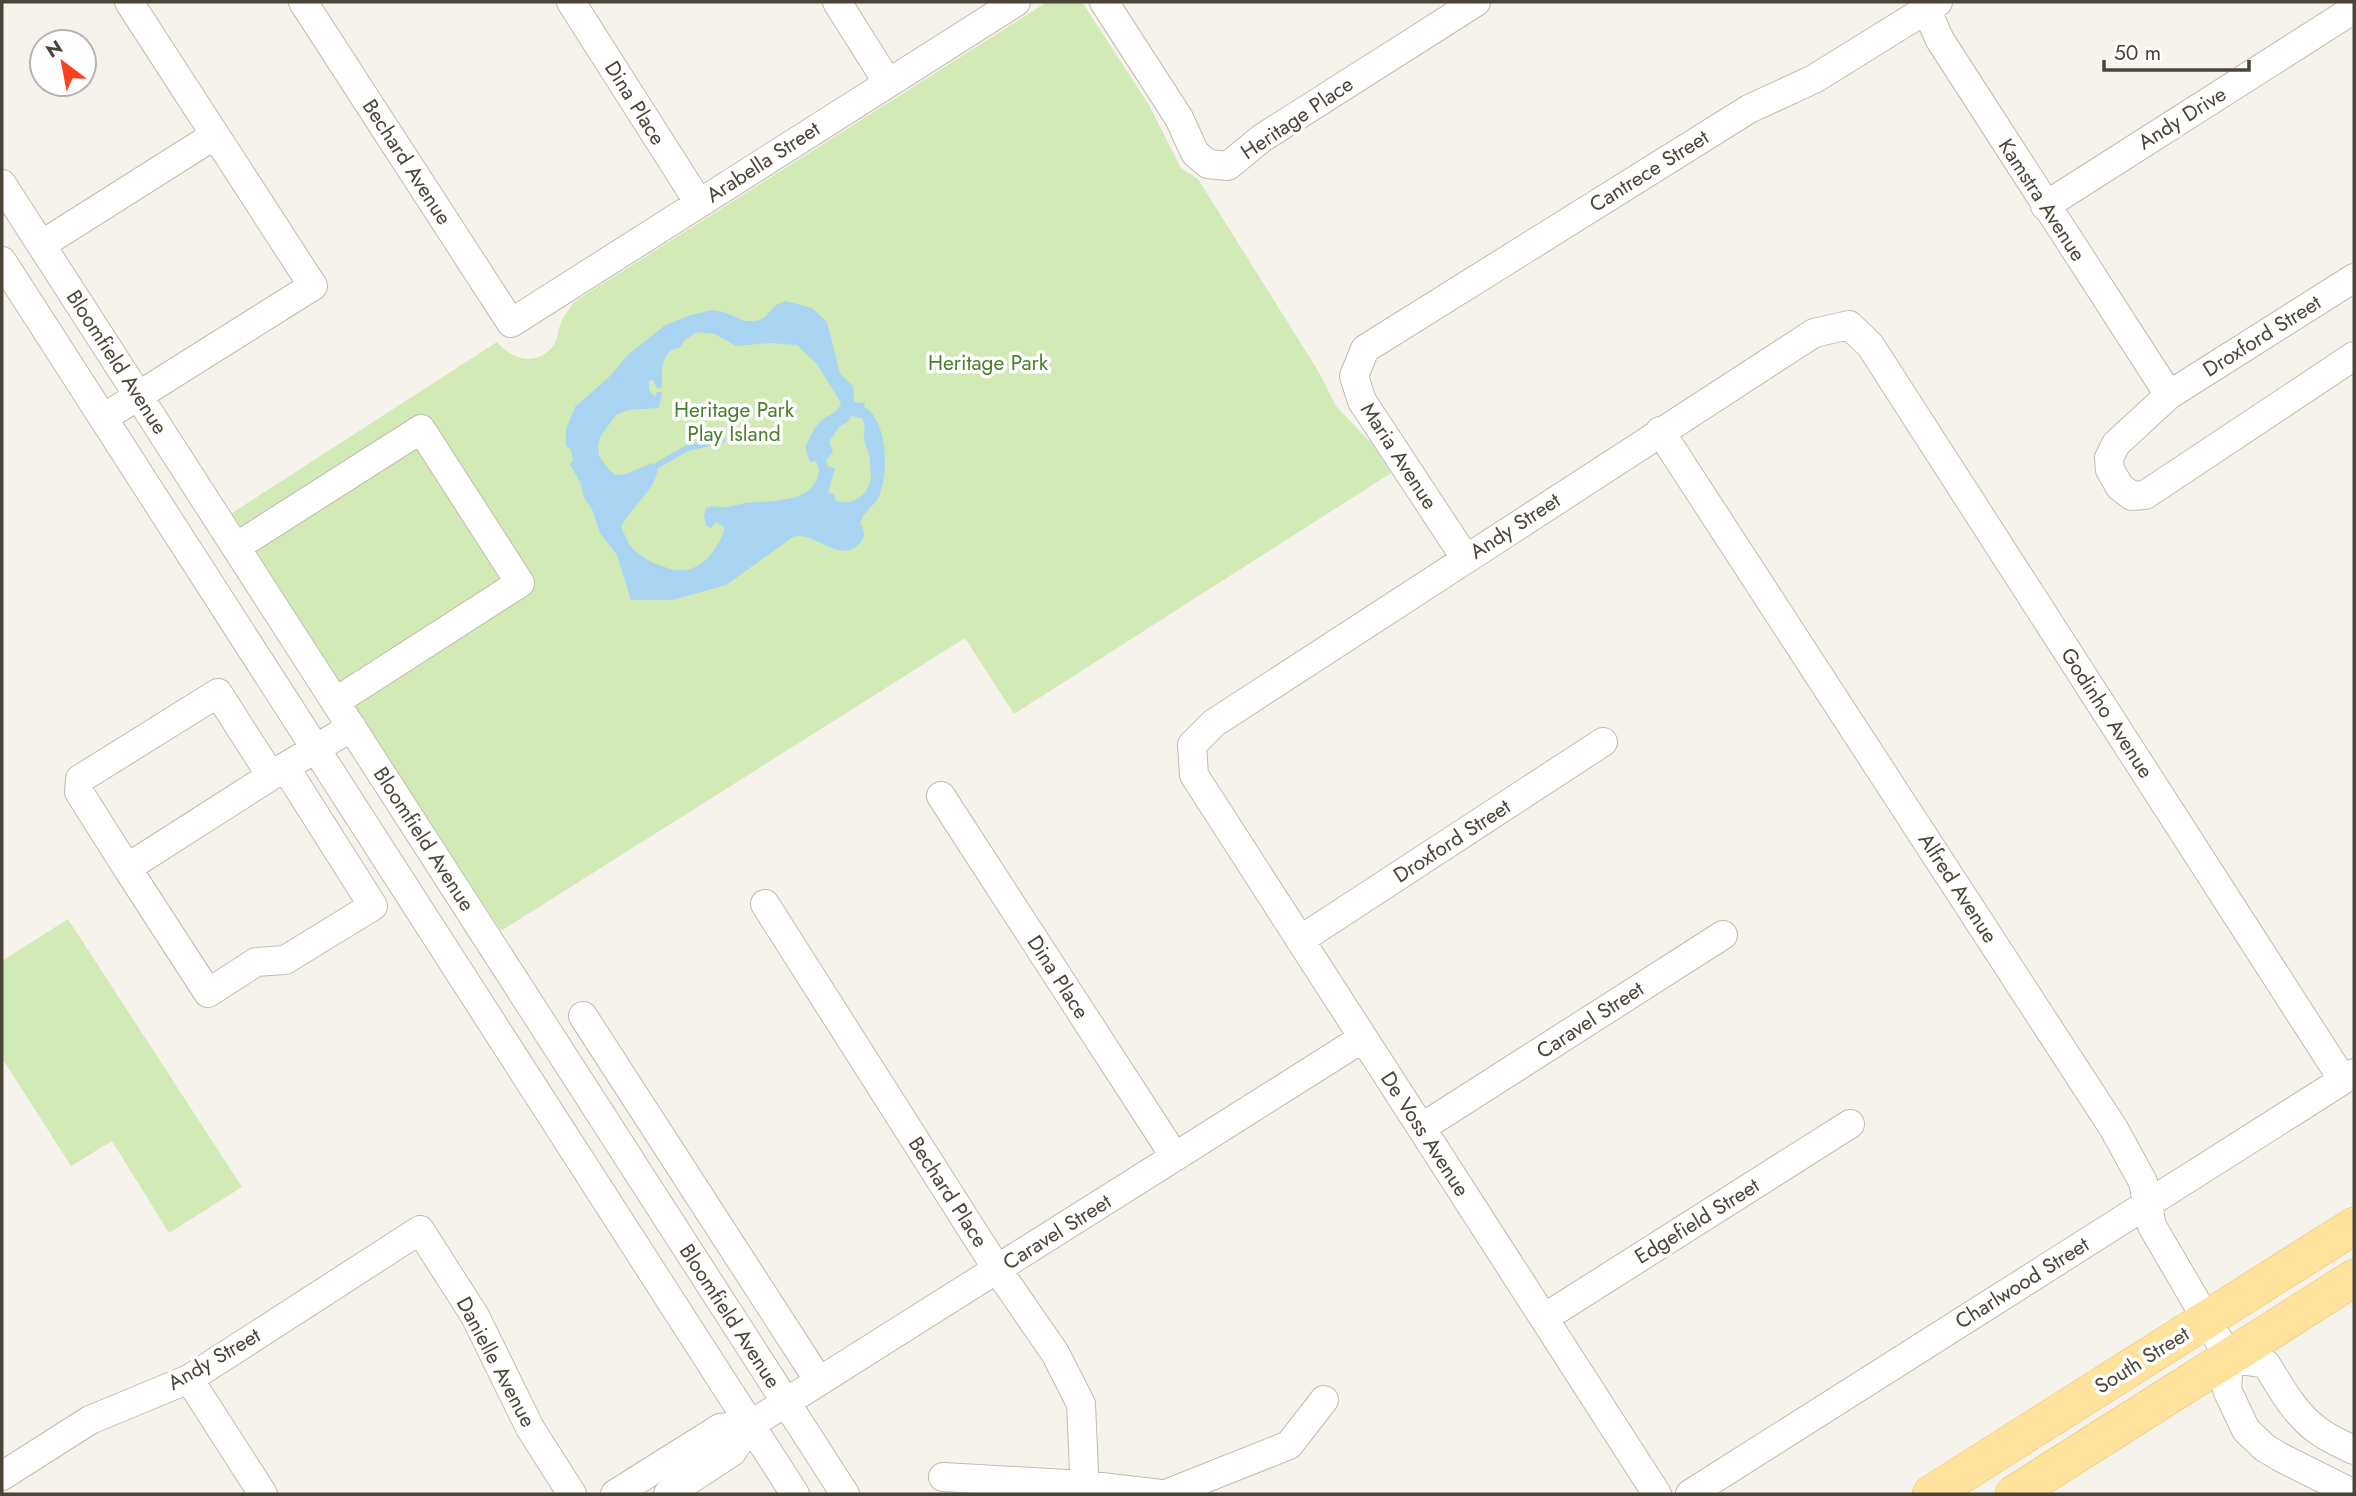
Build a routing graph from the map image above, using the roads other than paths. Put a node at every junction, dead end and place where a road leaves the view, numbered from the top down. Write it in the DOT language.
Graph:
graph roads {
  1 [pos="129,2"];
  2 [pos="303,2"];
  3 [pos="571,2"];
  4 [pos="837,2"];
  5 [pos="1016,2"];
  6 [pos="1104,2"];
  7 [pos="1476,2"];
  8 [pos="1929,4"];
  9 [pos="2354,9"];
  10 [pos="888,83"];
  11 [pos="215,135"];
  12 [pos="2,184"];
  13 [pos="699,203"];
  14 [pos="2045,206"];
  15 [pos="41,245"];
  16 [pos="2,261"];
  17 [pos="2351,287"];
  18 [pos="511,323"];
  19 [pos="1870,345"];
  20 [pos="1365,349"];
  21 [pos="2354,356"];
  22 [pos="2169,395"];
  23 [pos="138,396"];
  24 [pos="103,418"];
  25 [pos="1660,431"];
  26 [pos="236,547"];
  27 [pos="1466,559"];
  28 [pos="335,702"];
  29 [pos="352,727"];
  30 [pos="1604,742"];
  31 [pos="316,749"];
  32 [pos="278,771"];
  33 [pos="1194,775"];
  34 [pos="941,796"];
  35 [pos="127,868"];
  36 [pos="405,888"];
  37 [pos="765,904"];
  38 [pos="373,906"];
  39 [pos="1723,935"];
  40 [pos="1300,940"];
  41 [pos="583,1016"];
  42 [pos="1363,1038"];
  43 [pos="2349,1076"];
  44 [pos="1850,1124"];
  45 [pos="1421,1128"];
  46 [pos="1175,1157"];
  47 [pos="2147,1204"];
  48 [pos="2354,1226"];
  49 [pos="420,1230"];
  50 [pos="997,1269"];
  51 [pos="2354,1278"];
  52 [pos="1544,1318"];
  53 [pos="2205,1320"];
  54 [pos="2229,1358"];
  55 [pos="189,1379"];
  56 [pos="819,1381"];
  57 [pos="1324,1400"];
  58 [pos="786,1402"];
  59 [pos="2309,1424"];
  60 [pos="750,1425"];
  61 [pos="2354,1450"];
  62 [pos="2280,1457"];
  63 [pos="2,1476"];
  64 [pos="943,1477"];
  65 [pos="1085,1490"];
  66 [pos="263,1494"];
  67 [pos="572,1494"];
  68 [pos="615,1494"];
  69 [pos="668,1494"];
  70 [pos="794,1494"];
  71 [pos="845,1494"];
  72 [pos="1164,1494"];
  73 [pos="1657,1494"];
  74 [pos="1690,1494"];
  75 [pos="1931,1494"];
  76 [pos="2014,1494"];
  77 [pos="2354,1494"];
  1 -- 11 [label="street"];
  2 -- 18 [label="street, Bechard Avenue"];
  3 -- 13 [label="street, Dina Place"];
  4 -- 10 [label="street"];
  5 -- 10 [label="street, Arabella Street"];
  6 -- 7 [label="street, Heritage Place"];
  8 -- 14 [label="street, Kamstra Avenue"];
  8 -- 20 [label="street, Cantrece Street"];
  9 -- 14 [label="street, Andy Drive"];
  10 -- 13 [label="street, Arabella Street"];
  11 -- 15 [label="street"];
  11 -- 23 [label="street"];
  12 -- 15 [label="street, Bloomfield Avenue"];
  13 -- 18 [label="street, Arabella Street"];
  14 -- 22 [label="street, Kamstra Avenue"];
  15 -- 23 [label="street, Bloomfield Avenue"];
  16 -- 24 [label="street, Bloomfield Avenue"];
  17 -- 22 [label="street, Droxford Street"];
  19 -- 25 [label="street, Andy Street"];
  19 -- 43 [label="street, Godinho Avenue"];
  20 -- 27 [label="street, Maria Avenue"];
  21 -- 22 [label="street, Droxford Street"];
  23 -- 24 [label="street"];
  23 -- 26 [label="street, Bloomfield Avenue"];
  24 -- 31 [label="street, Bloomfield Avenue"];
  25 -- 27 [label="street, Andy Street"];
  25 -- 47 [label="street, Alfred Avenue"];
  26 -- 28 [label="street, Bloomfield Avenue"];
  26 -- 28 [label="street"];
  27 -- 33 [label="street, Andy Street"];
  28 -- 29 [label="street, Bloomfield Avenue"];
  29 -- 31 [label="street"];
  29 -- 58 [label="street, Bloomfield Avenue"];
  30 -- 40 [label="street, Droxford Street"];
  31 -- 32 [label="street"];
  31 -- 36 [label="street, Bloomfield Avenue"];
  32 -- 35 [label="street"];
  32 -- 35 [label="street"];
  32 -- 38 [label="street"];
  33 -- 40 [label="street, De Voss Avenue"];
  34 -- 46 [label="street, Dina Place"];
  35 -- 38 [label="street"];
  36 -- 38 [label="street"];
  36 -- 60 [label="street, Bloomfield Avenue"];
  37 -- 50 [label="street, Bechard Place"];
  39 -- 45 [label="street, Caravel Street"];
  40 -- 42 [label="street, De Voss Avenue"];
  41 -- 56 [label="street, Bloomfield Avenue"];
  42 -- 45 [label="street, De Voss Avenue"];
  42 -- 46 [label="street, Caravel Street"];
  43 -- 47 [label="street, Charlwood Street"];
  44 -- 52 [label="street, Edgefield Street"];
  45 -- 52 [label="street, De Voss Avenue"];
  46 -- 50 [label="street, Caravel Street"];
  47 -- 53 [label="street, Alfred Avenue"];
  47 -- 74 [label="street, Charlwood Street"];
  48 -- 53 [label="main road, South Street"];
  49 -- 55 [label="street, Andy Street"];
  49 -- 67 [label="street, Danielle Avenue"];
  50 -- 56 [label="street, Caravel Street"];
  50 -- 65 [label="street, Bechard Place"];
  51 -- 54 [label="main road, South Street"];
  52 -- 73 [label="street, De Voss Avenue"];
  53 -- 54 [label="street, Alfred Avenue"];
  53 -- 75 [label="main road, South Street"];
  54 -- 59 [label="street"];
  54 -- 62 [label="street"];
  54 -- 76 [label="main road, South Street"];
  55 -- 63 [label="street, Andy Street"];
  55 -- 66 [label="street"];
  56 -- 58 [label="street, Caravel Street"];
  57 -- 72 [label="street"];
  58 -- 60 [label="street, Caravel Street"];
  58 -- 71 [label="street, Bloomfield Avenue"];
  59 -- 61 [label="street"];
  59 -- 62 [label="street"];
  60 -- 68 [label="street"];
  60 -- 69 [label="street"];
  60 -- 70 [label="street, Bloomfield Avenue"];
  62 -- 77 [label="street"];
  64 -- 65 [label="street"];
  65 -- 72 [label="street"];
}
